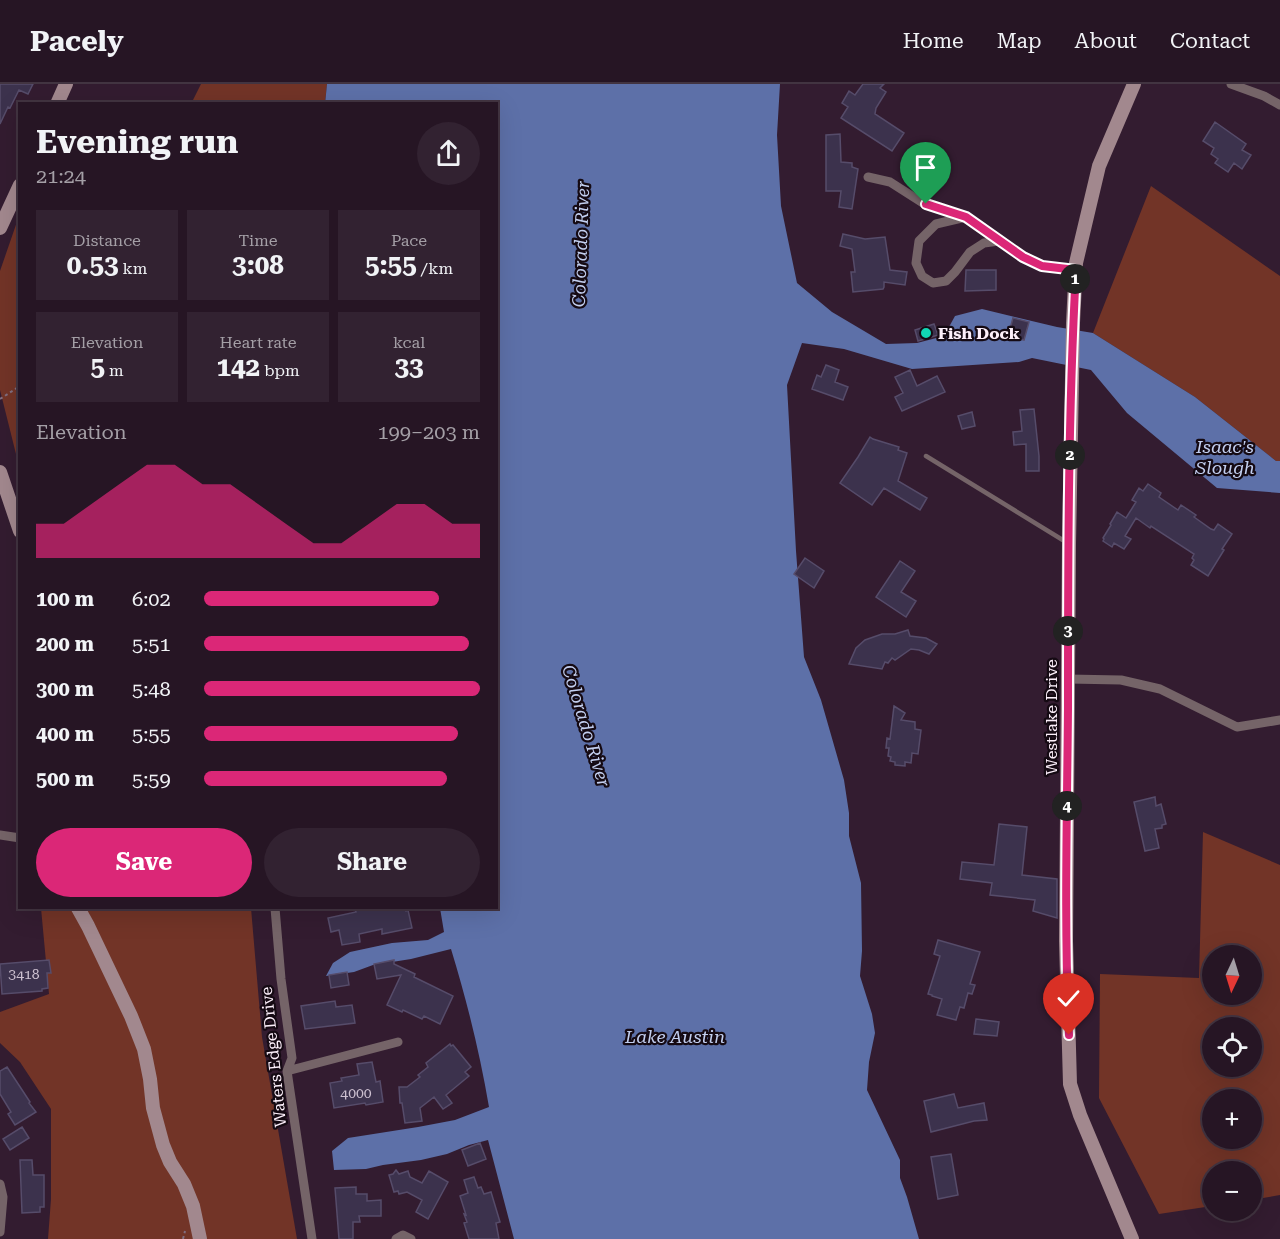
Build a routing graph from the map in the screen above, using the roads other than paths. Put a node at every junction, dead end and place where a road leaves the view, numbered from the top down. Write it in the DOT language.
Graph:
graph roads {
  1 [pos="66,84"];
  2 [pos="1134,84"];
  3 [pos="1231,84"];
  4 [pos="58,102"];
  5 [pos="1280,105"];
  6 [pos="867,177"];
  7 [pos="18,189"];
  8 [pos="966,217"];
  9 [pos="0,228"];
  10 [pos="999,241"];
  11 [pos="1076,270"];
  12 [pos="926,456"];
  13 [pos="0,472"];
  14 [pos="18,525"];
  15 [pos="1069,544"];
  16 [pos="1068,679"];
  17 [pos="1280,720"];
  18 [pos="0,835"];
  19 [pos="18,838"];
  20 [pos="79,909"];
  21 [pos="274,909"];
  22 [pos="398,1042"];
  23 [pos="287,1071"];
  24 [pos="0,1184"];
  25 [pos="0,1232"];
  26 [pos="200,1239"];
  27 [pos="312,1239"];
  28 [pos="396,1239"];
  29 [pos="411,1239"];
  30 [pos="1132,1239"];
  1 -- 4 [label="street"];
  2 -- 11 [label="street, Westlake Drive"];
  3 -- 5 [label="street"];
  6 -- 8 [label="street"];
  7 -- 9 [label="street"];
  8 -- 10 [label="street"];
  8 -- 10 [label="street"];
  10 -- 11 [label="street"];
  11 -- 15 [label="street, Westlake Drive"];
  12 -- 15 [label="lane"];
  13 -- 14 [label="street"];
  15 -- 16 [label="street, Westlake Drive"];
  16 -- 17 [label="street"];
  16 -- 30 [label="street, Westlake Drive"];
  18 -- 19 [label="street"];
  20 -- 26 [label="street"];
  21 -- 23 [label="street, Waters Edge Drive"];
  22 -- 23 [label="street"];
  23 -- 27 [label="street, Waters Edge Drive"];
  24 -- 25 [label="street"];
  28 -- 29 [label="street"];
}
